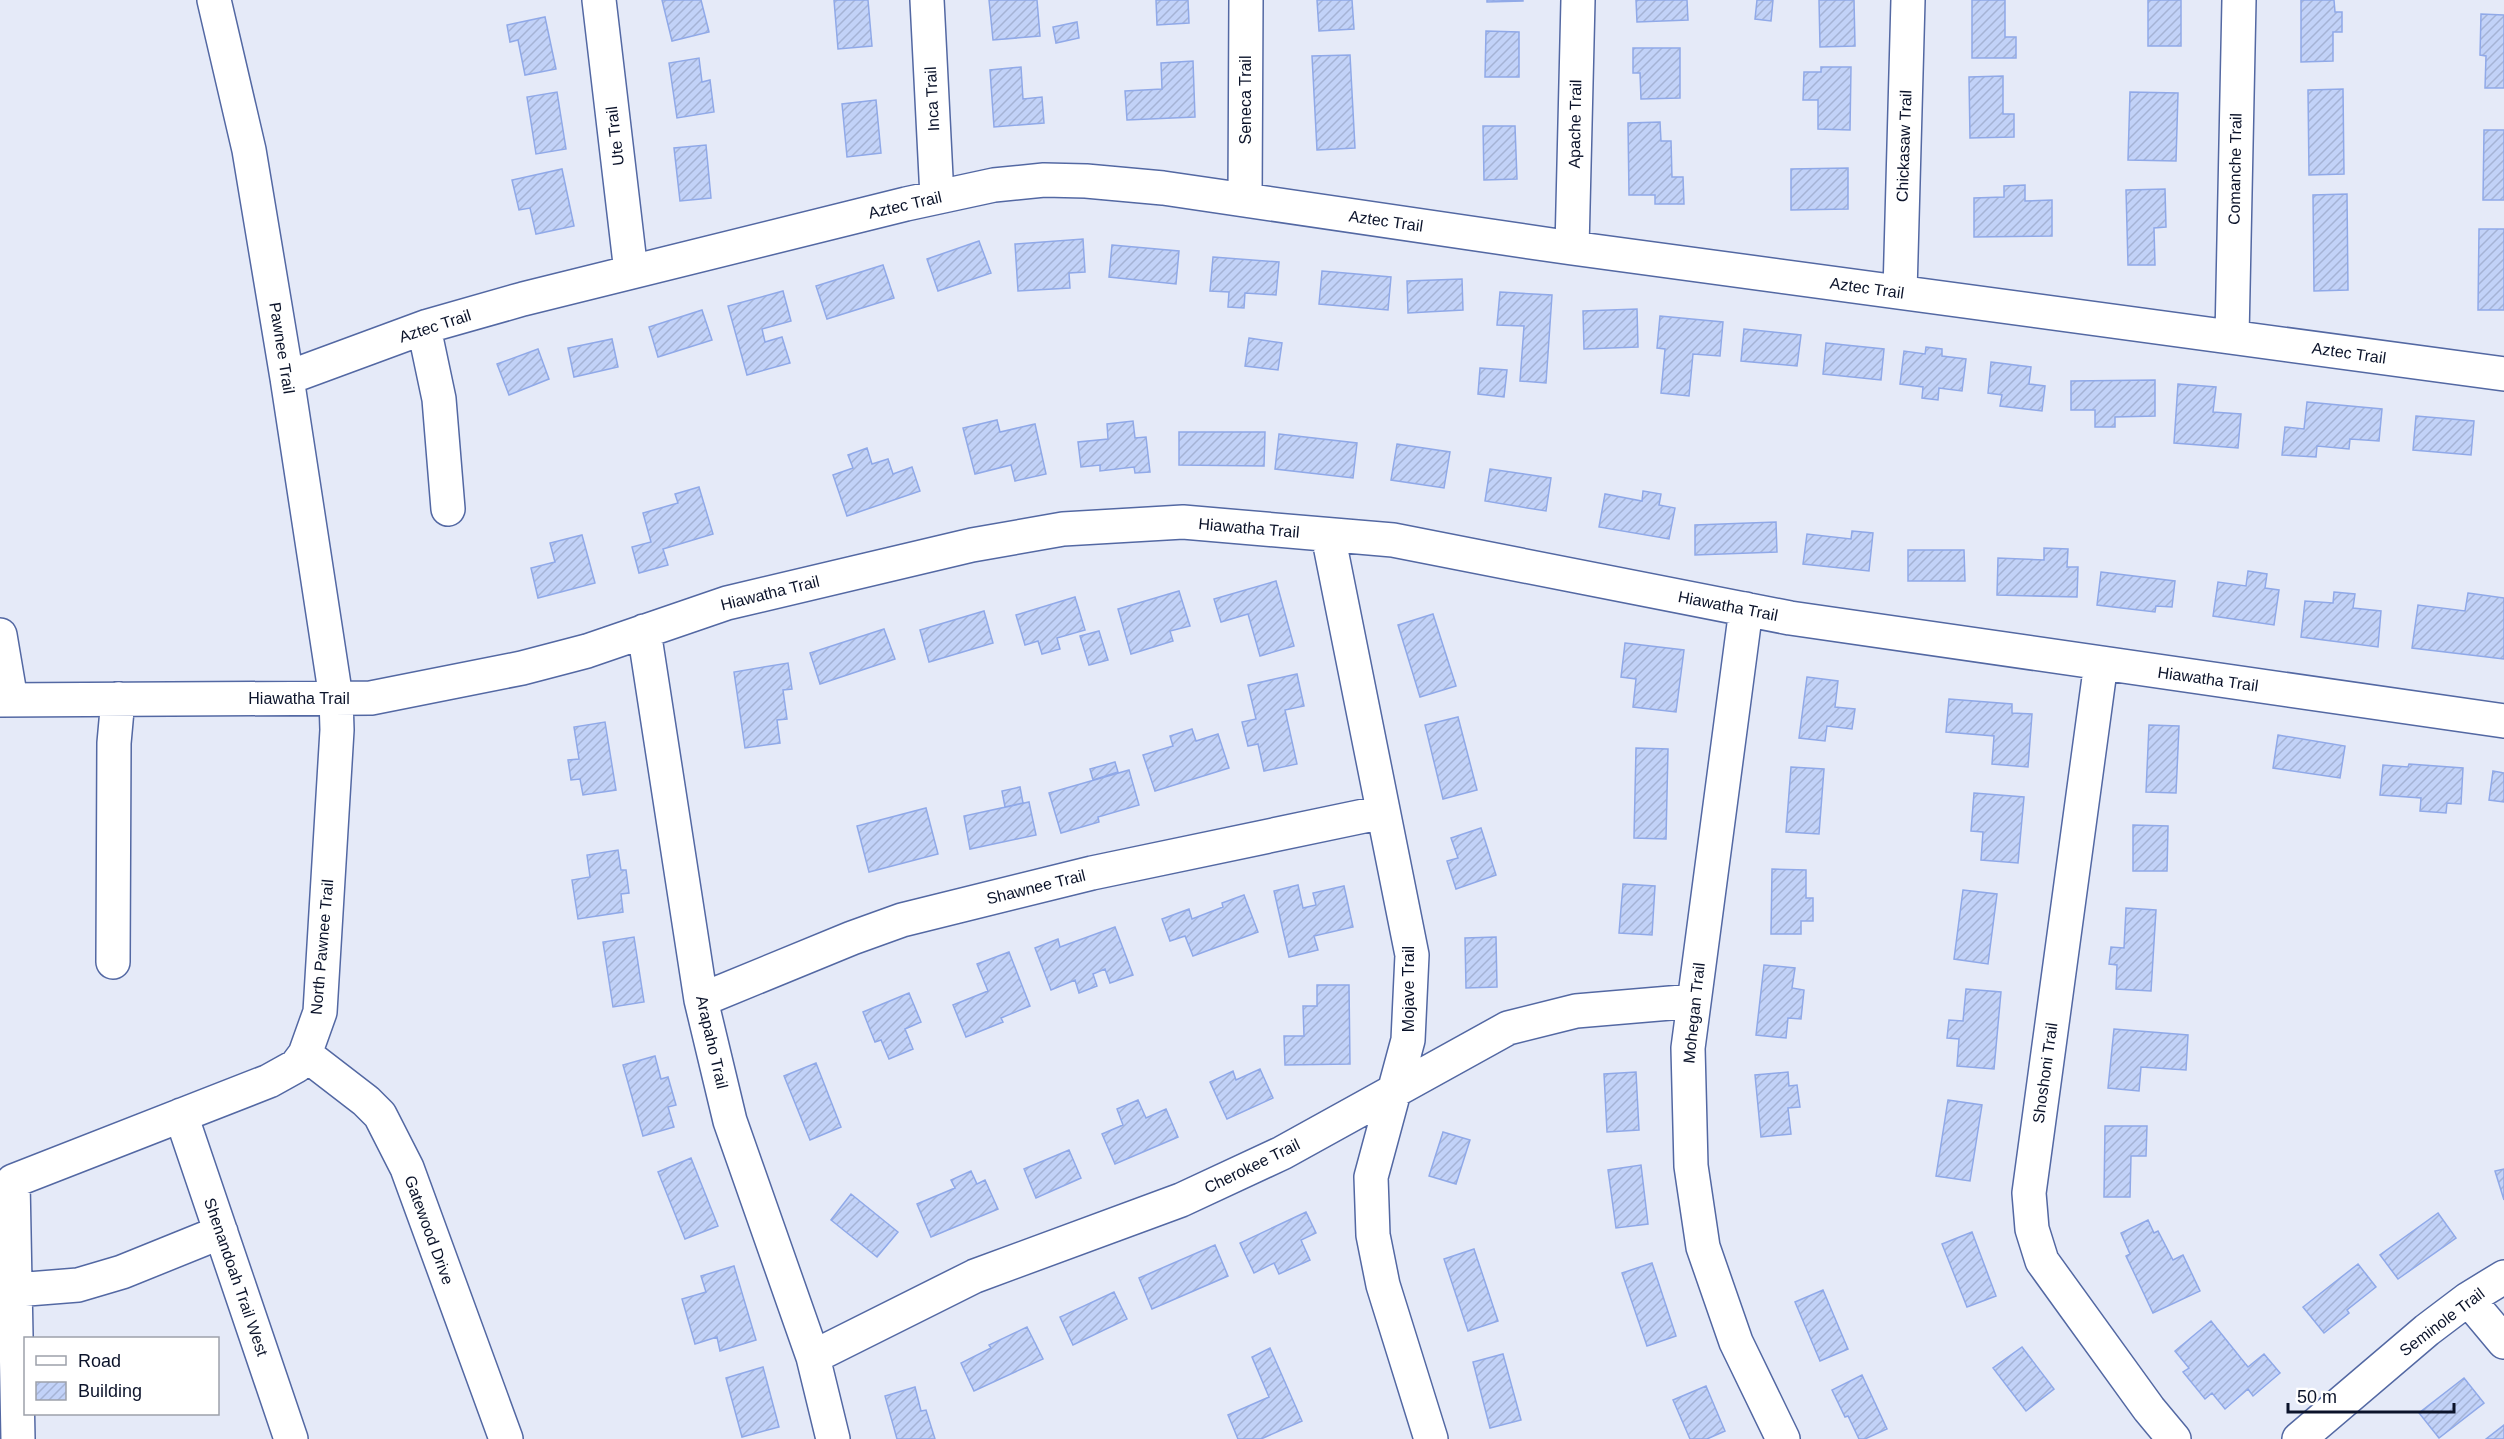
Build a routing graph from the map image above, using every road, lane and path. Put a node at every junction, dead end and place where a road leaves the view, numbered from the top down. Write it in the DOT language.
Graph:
graph roads {
  1 [pos="214,0"];
  2 [pos="599,0"];
  3 [pos="927,0"];
  4 [pos="1246,0"];
  5 [pos="1578,0"];
  6 [pos="1908,0"];
  7 [pos="2239,0"];
  8 [pos="937,197"];
  9 [pos="1245,200"];
  10 [pos="1572,248"];
  11 [pos="631,272"];
  12 [pos="1900,292"];
  13 [pos="424,328"];
  14 [pos="2232,337"];
  15 [pos="2504,374"];
  16 [pos="287,378"];
  17 [pos="448,509"];
  18 [pos="1328,535"];
  19 [pos="1746,609"];
  20 [pos="644,631"];
  21 [pos="0,635"];
  22 [pos="2101,663"];
  23 [pos="336,698"];
  24 [pos="118,699"];
  25 [pos="5,700"];
  26 [pos="2504,722"];
  27 [pos="1383,812"];
  28 [pos="113,962"];
  29 [pos="701,1000"];
  30 [pos="1694,1001"];
  31 [pos="306,1054"];
  32 [pos="1394,1091"];
  33 [pos="181,1115"];
  34 [pos="221,1232"];
  35 [pos="2504,1277"];
  36 [pos="15,1290"];
  37 [pos="2468,1299"];
  38 [pos="2504,1342"];
  39 [pos="813,1356"];
  40 [pos="18,1439"];
  41 [pos="291,1439"];
  42 [pos="506,1439"];
  43 [pos="833,1439"];
  44 [pos="1431,1439"];
  45 [pos="1783,1439"];
  46 [pos="2175,1439"];
  47 [pos="2299,1439"];
  1 -- 16 [label="street, Pawnee Trail"];
  2 -- 11 [label="street, Ute Trail"];
  3 -- 8 [label="street, Inca Trail"];
  4 -- 9 [label="street, Seneca Trail"];
  5 -- 10 [label="street, Apache Trail"];
  6 -- 12 [label="street, Chickasaw Trail"];
  7 -- 14 [label="street, Comanche Trail"];
  8 -- 9 [label="street, Aztec Trail"];
  8 -- 11 [label="street, Aztec Trail"];
  9 -- 10 [label="street, Aztec Trail"];
  10 -- 12 [label="street, Aztec Trail"];
  11 -- 13 [label="street, Aztec Trail"];
  12 -- 14 [label="street, Aztec Trail"];
  13 -- 16 [label="street, Aztec Trail"];
  13 -- 17 [label="street"];
  14 -- 15 [label="street, Aztec Trail"];
  16 -- 23 [label="street, Pawnee Trail"];
  18 -- 19 [label="street, Hiawatha Trail"];
  18 -- 20 [label="street, Hiawatha Trail"];
  18 -- 27 [label="street, Mojave Trail"];
  19 -- 22 [label="street, Hiawatha Trail"];
  19 -- 30 [label="street, Mohegan Trail"];
  20 -- 23 [label="street, Hiawatha Trail"];
  20 -- 29 [label="street, Arapaho Trail"];
  21 -- 25 [label="street"];
  22 -- 26 [label="street, Hiawatha Trail"];
  22 -- 46 [label="street, Shoshoni Trail"];
  23 -- 24 [label="street, Hiawatha Trail"];
  23 -- 31 [label="street, North Pawnee Trail"];
  24 -- 25 [label="street, Hiawatha Trail"];
  24 -- 28 [label="street"];
  27 -- 29 [label="street, Shawnee Trail"];
  27 -- 32 [label="street, Mojave Trail"];
  29 -- 39 [label="street, Arapaho Trail"];
  30 -- 32 [label="street, Cherokee Trail"];
  30 -- 45 [label="street, Mohegan Trail"];
  31 -- 33 [label="street"];
  31 -- 42 [label="street, Gatewood Drive"];
  32 -- 39 [label="street, Cherokee Trail"];
  32 -- 44 [label="street, Mojave Trail"];
  33 -- 34 [label="street, Shenandoah Trail West"];
  33 -- 36 [label="street"];
  34 -- 36 [label="street"];
  34 -- 41 [label="street, Shenandoah Trail West"];
  35 -- 37 [label="street, Seminole Trail"];
  36 -- 40 [label="street"];
  37 -- 38 [label="street"];
  37 -- 47 [label="street, Seminole Trail"];
  39 -- 43 [label="street, Arapaho Trail"];
}
